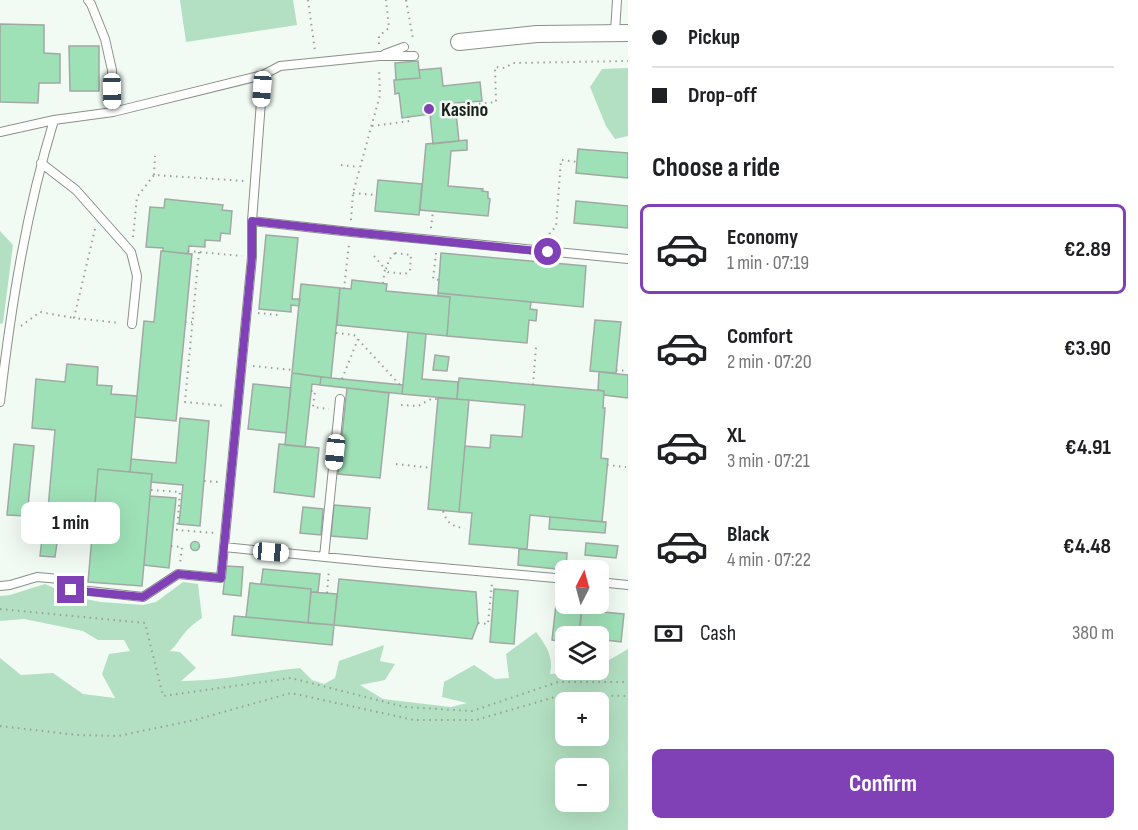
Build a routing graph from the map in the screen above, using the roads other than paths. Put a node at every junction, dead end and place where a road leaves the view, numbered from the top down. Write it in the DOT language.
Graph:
graph roads {
  1 [pos="88,0"];
  2 [pos="617,0"];
  3 [pos="621,32"];
  4 [pos="459,42"];
  5 [pos="404,46"];
  6 [pos="379,56"];
  7 [pos="414,56"];
  8 [pos="263,75"];
  9 [pos="113,112"];
  10 [pos="54,120"];
  11 [pos="0,132"];
  12 [pos="41,163"];
  13 [pos="252,221"];
  14 [pos="628,259"];
  15 [pos="132,324"];
  16 [pos="340,399"];
  17 [pos="0,402"];
  18 [pos="224,547"];
  19 [pos="327,557"];
  20 [pos="555,578"];
  21 [pos="609,583"];
  22 [pos="628,585"];
  23 [pos="0,586"];
  1 -- 9 [label="lane"];
  2 -- 3 [label="lane"];
  3 -- 4 [label="street"];
  5 -- 6 [label="lane"];
  6 -- 7 [label="lane"];
  6 -- 8 [label="lane"];
  8 -- 9 [label="lane"];
  8 -- 13 [label="lane"];
  9 -- 10 [label="lane"];
  10 -- 11 [label="lane"];
  10 -- 12 [label="lane"];
  12 -- 15 [label="lane"];
  12 -- 17 [label="lane"];
  13 -- 14 [label="lane"];
  13 -- 18 [label="lane"];
  16 -- 19 [label="lane"];
  18 -- 19 [label="lane"];
  18 -- 23 [label="lane"];
  19 -- 20 [label="lane"];
  21 -- 22 [label="lane"];
}
